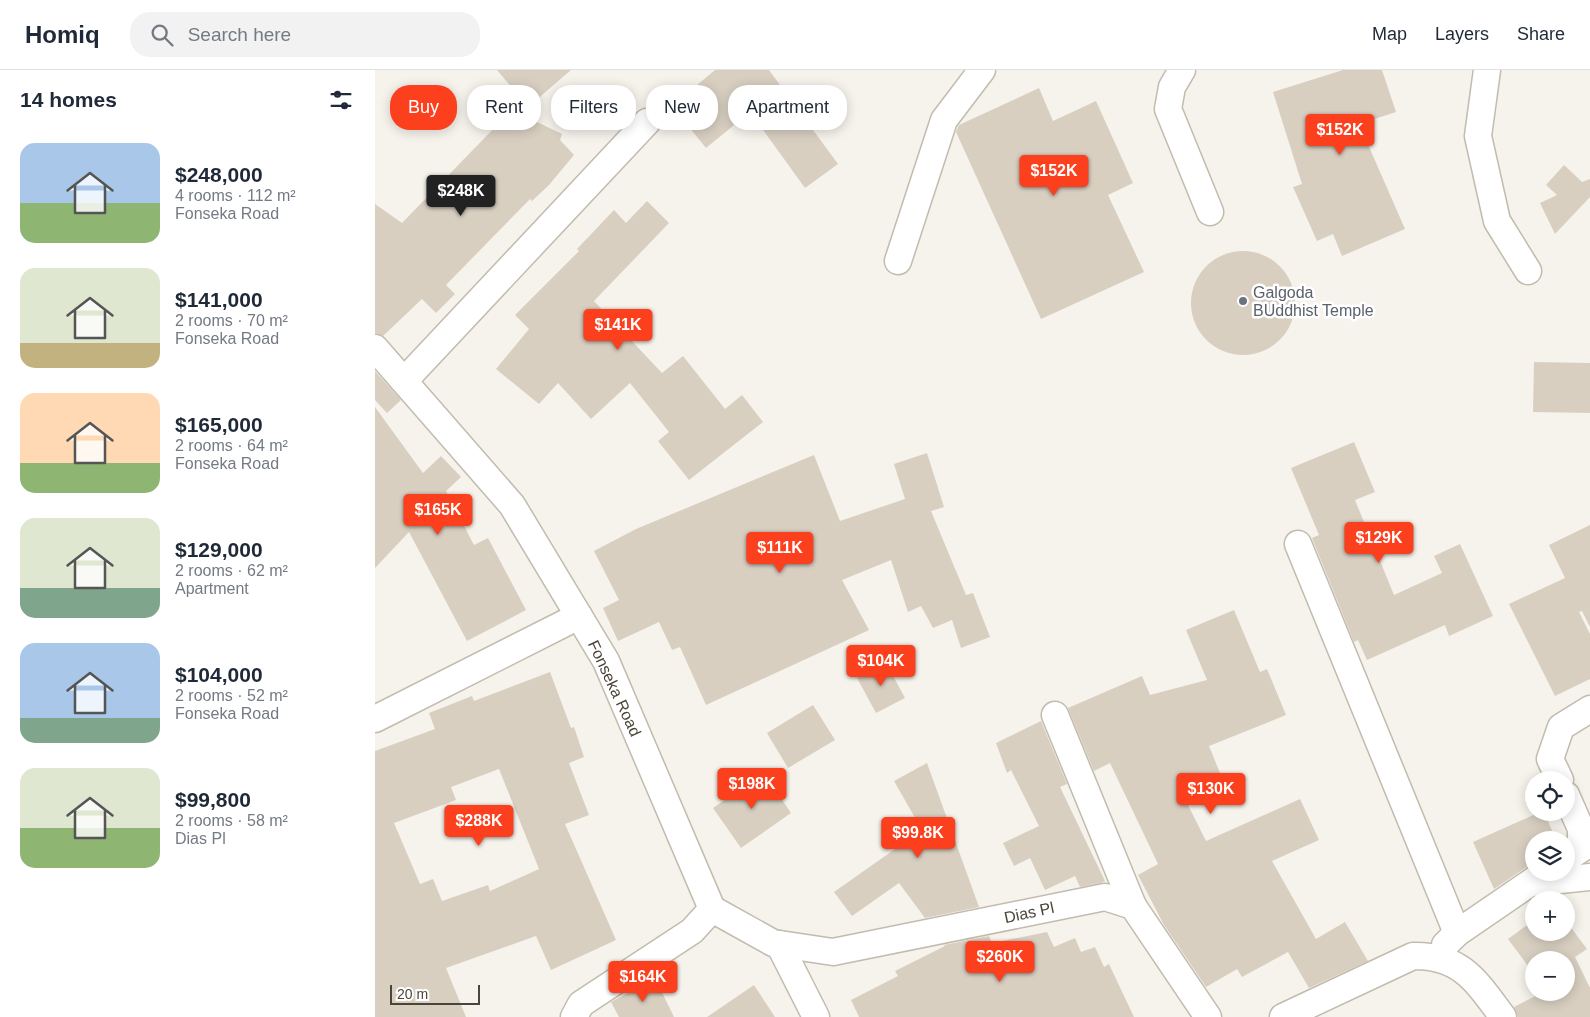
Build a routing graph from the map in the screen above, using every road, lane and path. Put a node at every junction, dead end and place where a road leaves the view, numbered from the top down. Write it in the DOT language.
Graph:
graph roads {
  1 [pos="982,70"];
  2 [pos="1182,70"];
  3 [pos="1487,70"];
  4 [pos="646,123"];
  5 [pos="1209,212"];
  6 [pos="898,261"];
  7 [pos="1528,271"];
  8 [pos="375,348"];
  9 [pos="405,382"];
  10 [pos="1298,544"];
  11 [pos="579,616"];
  12 [pos="1590,709"];
  13 [pos="1055,715"];
  14 [pos="375,719"];
  15 [pos="1556,771"];
  16 [pos="1575,815"];
  17 [pos="1575,853"];
  18 [pos="1575,877"];
  19 [pos="1590,877"];
  20 [pos="1535,881"];
  21 [pos="1133,906"];
  22 [pos="712,909"];
  23 [pos="1457,934"];
  24 [pos="779,944"];
  25 [pos="1434,955"];
  26 [pos="574,1017"];
  27 [pos="816,1017"];
  28 [pos="1208,1017"];
  29 [pos="1283,1017"];
  30 [pos="1503,1017"];
  1 -- 6 [label="street"];
  2 -- 5 [label="street"];
  3 -- 7 [label="street"];
  4 -- 9 [label="street"];
  8 -- 9 [label="street, Fonseka Road"];
  9 -- 11 [label="street, Fonseka Road"];
  10 -- 23 [label="street"];
  11 -- 14 [label="street"];
  11 -- 22 [label="street, Fonseka Road"];
  12 -- 15 [label="street"];
  13 -- 21 [label="street"];
  16 -- 17 [label="street"];
  18 -- 19 [label="street"];
  20 -- 23 [label="street"];
  21 -- 24 [label="street, Dias Pl"];
  21 -- 28 [label="street"];
  22 -- 24 [label="street, Dias Pl"];
  22 -- 26 [label="street"];
  23 -- 25 [label="street"];
  24 -- 27 [label="street"];
  25 -- 29 [label="street"];
  25 -- 30 [label="street"];
}
